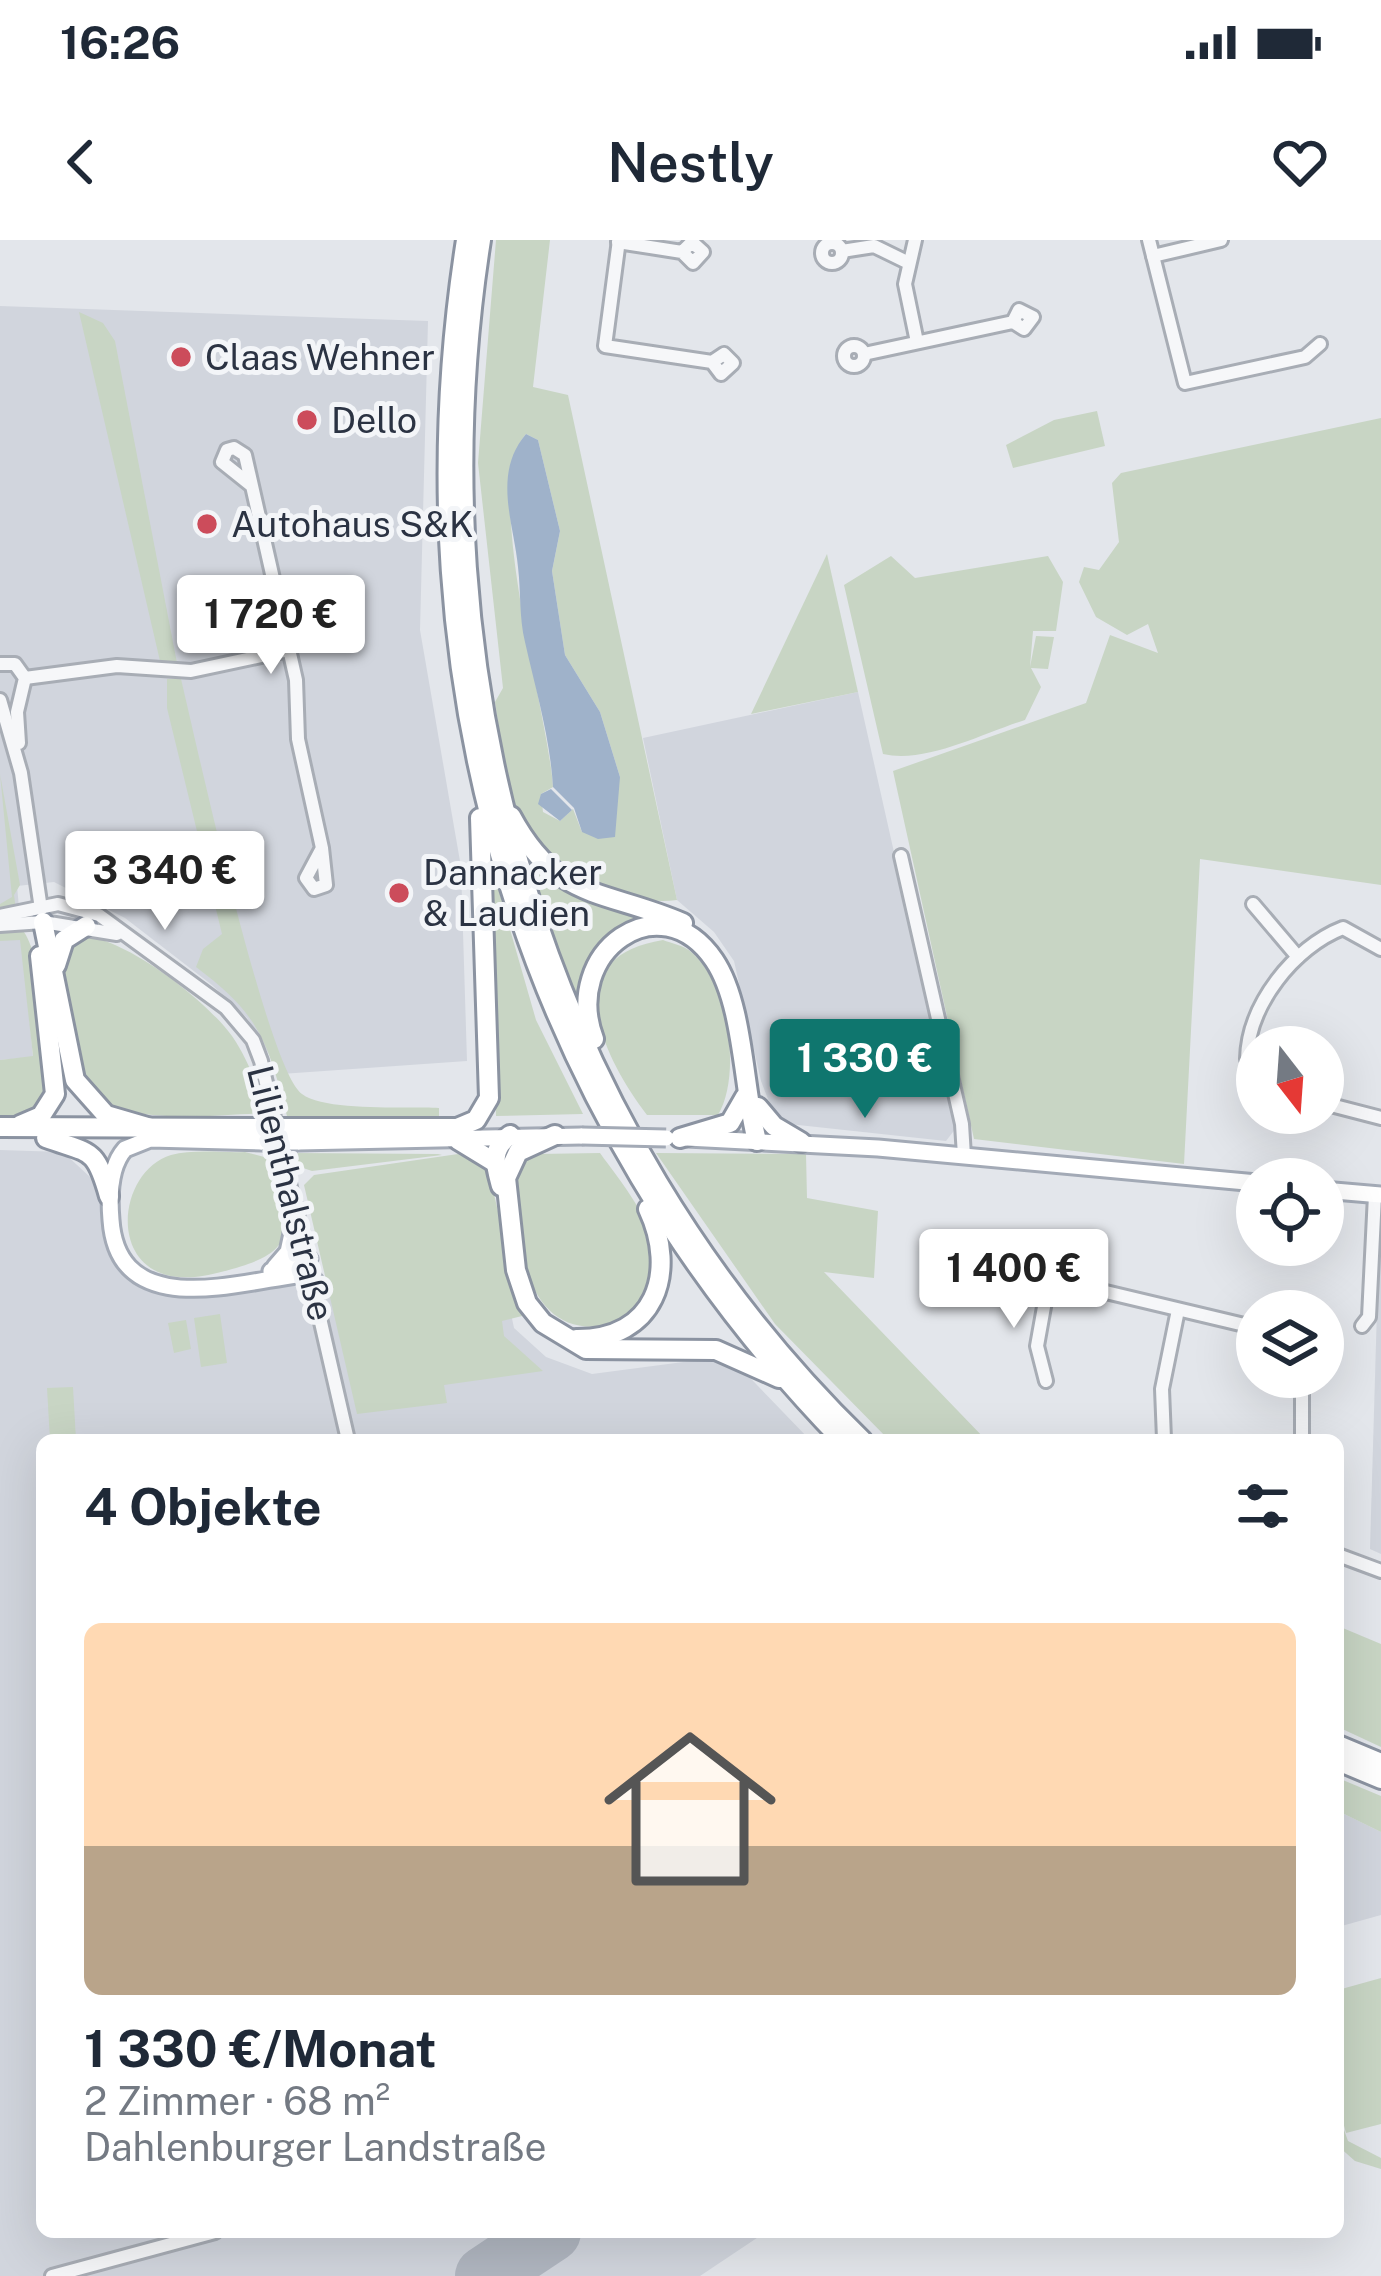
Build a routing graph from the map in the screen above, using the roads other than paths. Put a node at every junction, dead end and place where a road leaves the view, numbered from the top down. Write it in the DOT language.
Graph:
graph roads {
  1 [pos="466,240"];
  2 [pos="481,240"];
  3 [pos="915,240"];
  4 [pos="1149,240"];
  5 [pos="1221,240"];
  6 [pos="618,241"];
  7 [pos="842,250"];
  8 [pos="682,252"];
  9 [pos="1153,256"];
  10 [pos="909,262"];
  11 [pos="1013,322"];
  12 [pos="917,342"];
  13 [pos="1320,344"];
  14 [pos="864,354"];
  15 [pos="712,362"];
  16 [pos="252,486"];
  17 [pos="290,650"];
  18 [pos="1,659"];
  19 [pos="26,678"];
  20 [pos="20,694"];
  21 [pos="0,699"];
  22 [pos="21,773"];
  23 [pos="490,793"];
  24 [pos="322,848"];
  25 [pos="902,856"];
  26 [pos="1253,904"];
  27 [pos="42,914"];
  28 [pos="0,916"];
  29 [pos="0,925"];
  30 [pos="86,926"];
  31 [pos="124,935"];
  32 [pos="1381,949"];
  33 [pos="1298,957"];
  34 [pos="54,970"];
  35 [pos="1253,1026"];
  36 [pos="747,1087"];
  37 [pos="758,1107"];
  38 [pos="1344,1108"];
  39 [pos="621,1118"];
  40 [pos="1381,1118"];
  41 [pos="4,1131"];
  42 [pos="152,1134"];
  43 [pos="458,1134"];
  44 [pos="510,1135"];
  45 [pos="556,1135"];
  46 [pos="46,1138"];
  47 [pos="673,1138"];
  48 [pos="757,1141"];
  49 [pos="805,1143"];
  50 [pos="964,1156"];
  51 [pos="494,1162"];
  52 [pos="634,1171"];
  53 [pos="1236,1182"];
  54 [pos="1344,1192"];
  55 [pos="1378,1195"];
  56 [pos="110,1196"];
  57 [pos="506,1202"];
  58 [pos="297,1210"];
  59 [pos="309,1258"];
  60 [pos="986,1269"];
  61 [pos="267,1273"];
  62 [pos="1049,1279"];
  63 [pos="314,1280"];
  64 [pos="234,1284"];
  65 [pos="1178,1310"];
  66 [pos="1236,1323"];
  67 [pos="1361,1326"];
  68 [pos="559,1337"];
  69 [pos="1046,1381"];
  70 [pos="789,1383"];
  71 [pos="1302,1398"];
  72 [pos="347,1434"];
  73 [pos="836,1434"];
  74 [pos="856,1434"];
  75 [pos="1164,1434"];
  76 [pos="1302,1434"];
  77 [pos="1344,1557"];
  78 [pos="1381,1571"];
  79 [pos="1344,1748"];
  80 [pos="1381,1763"];
  81 [pos="1344,1764"];
  82 [pos="1381,1779"];
  83 [pos="193,2238"];
  84 [pos="52,2276"];
  1 -- 23 [label="highway"];
  2 -- 23 [label="highway"];
  3 -- 10 [label="street"];
  4 -- 9 [label="street"];
  5 -- 9 [label="street"];
  6 -- 8 [label="street"];
  6 -- 15 [label="street"];
  7 -- 10 [label="street"];
  9 -- 13 [label="street"];
  10 -- 12 [label="street"];
  11 -- 12 [label="street"];
  12 -- 14 [label="street"];
  16 -- 17 [label="street"];
  17 -- 19 [label="street"];
  17 -- 24 [label="street"];
  18 -- 19 [label="street"];
  19 -- 20 [label="street"];
  20 -- 21 [label="street"];
  20 -- 22 [label="street"];
  21 -- 22 [label="street"];
  22 -- 27 [label="street"];
  23 -- 37 [label="highway"];
  23 -- 39 [label="highway"];
  23 -- 43 [label="highway"];
  23 -- 52 [label="highway"];
  25 -- 50 [label="street"];
  26 -- 33 [label="street"];
  27 -- 28 [label="street"];
  27 -- 29 [label="street"];
  27 -- 30 [label="street, Lilienthalstraße"];
  27 -- 31 [label="street, Lilienthalstraße"];
  27 -- 34 [label="highway"];
  27 -- 41 [label="highway"];
  30 -- 31 [label="street, Lilienthalstraße"];
  30 -- 34 [label="highway"];
  31 -- 58 [label="street, Lilienthalstraße"];
  32 -- 33 [label="street"];
  33 -- 35 [label="street"];
  34 -- 42 [label="highway"];
  36 -- 39 [label="highway"];
  36 -- 47 [label="highway"];
  36 -- 48 [label="highway"];
  37 -- 48 [label="highway"];
  37 -- 49 [label="highway"];
  38 -- 40 [label="street"];
  39 -- 74 [label="highway"];
  41 -- 42 [label="highway"];
  41 -- 46 [label="highway"];
  42 -- 43 [label="highway, bridge"];
  42 -- 46 [label="highway"];
  42 -- 56 [label="main road"];
  43 -- 44 [label="main road"];
  43 -- 51 [label="highway"];
  44 -- 45 [label="main road"];
  44 -- 51 [label="highway"];
  45 -- 47 [label="main road, bridge"];
  45 -- 57 [label="highway"];
  46 -- 56 [label="highway"];
  47 -- 48 [label="main road"];
  48 -- 49 [label="main road"];
  49 -- 50 [label="main road"];
  50 -- 53 [label="main road"];
  51 -- 57 [label="highway"];
  52 -- 68 [label="highway"];
  52 -- 70 [label="highway"];
  54 -- 55 [label="main road"];
  55 -- 67 [label="street"];
  56 -- 64 [label="main road"];
  57 -- 68 [label="highway"];
  58 -- 59 [label="street, Lilienthalstraße"];
  58 -- 61 [label="main road"];
  59 -- 61 [label="main road"];
  59 -- 63 [label="street, Lilienthalstraße"];
  60 -- 62 [label="street"];
  61 -- 64 [label="main road"];
  62 -- 65 [label="street"];
  62 -- 69 [label="street"];
  63 -- 64 [label="main road"];
  63 -- 72 [label="street, Lilienthalstraße"];
  65 -- 66 [label="street"];
  65 -- 75 [label="street"];
  68 -- 70 [label="highway"];
  70 -- 73 [label="highway"];
  71 -- 76 [label="street"];
  77 -- 78 [label="street"];
  79 -- 80 [label="highway"];
  81 -- 82 [label="highway"];
  83 -- 84 [label="street"];
}
